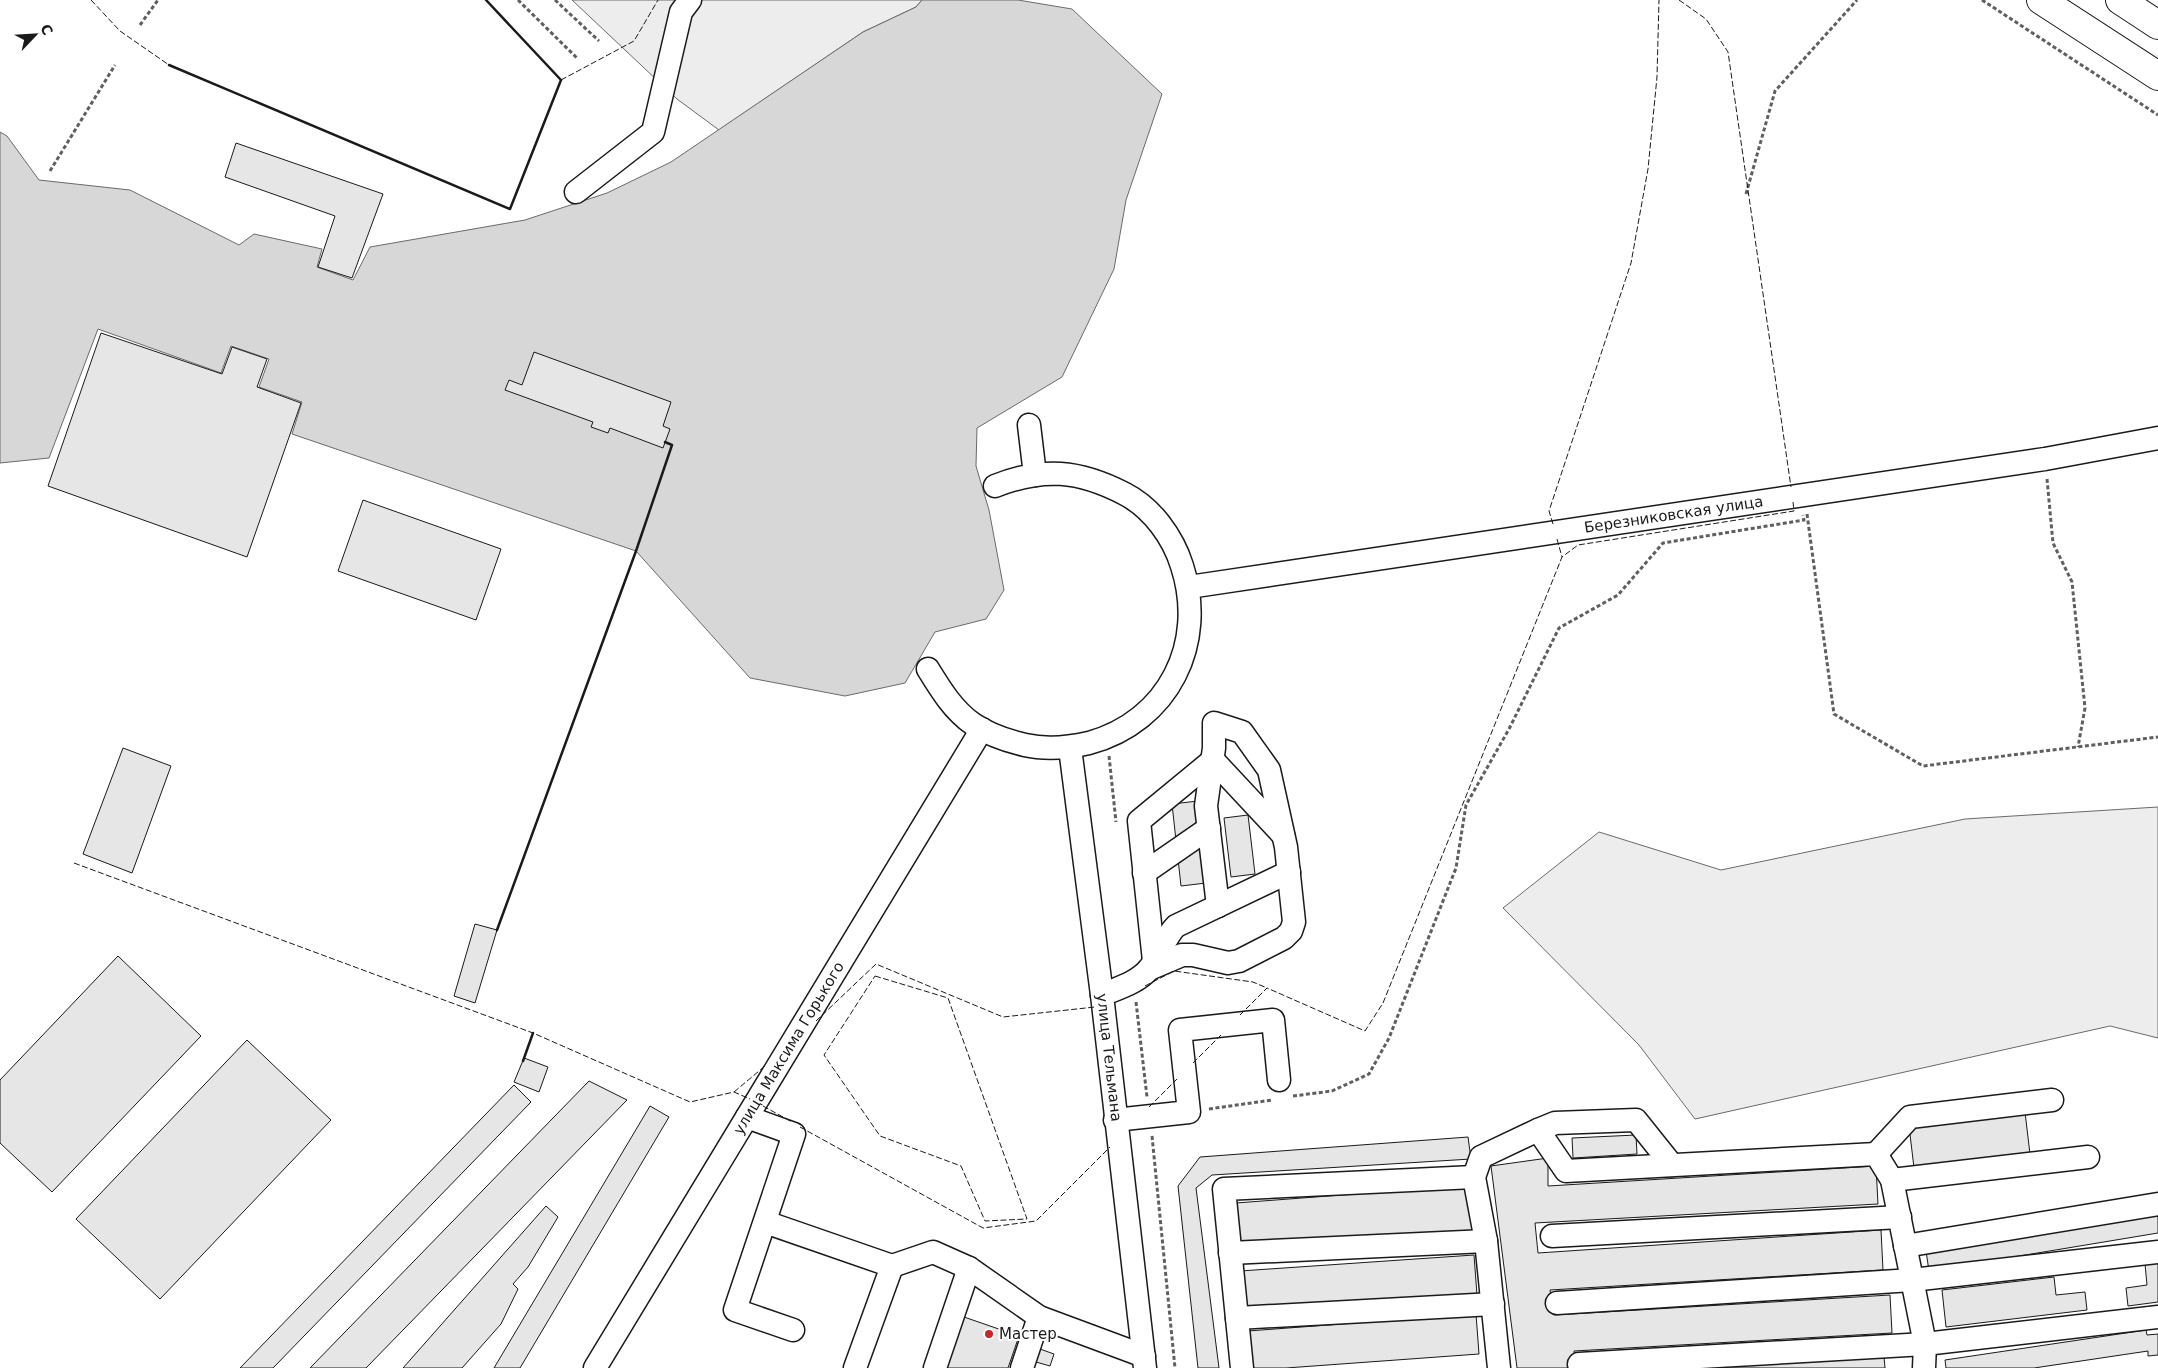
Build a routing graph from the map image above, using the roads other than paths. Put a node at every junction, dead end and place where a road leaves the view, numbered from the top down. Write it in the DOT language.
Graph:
graph roads {
  1 [pos="690,0"];
  2 [pos="2041,0"];
  3 [pos="2120,0"];
  4 [pos="2158,25"];
  5 [pos="2158,76"];
  6 [pos="576,192"];
  7 [pos="1029,425"];
  8 [pos="2158,438"];
  9 [pos="1035,475"];
  10 [pos="995,486"];
  11 [pos="1189,587"];
  12 [pos="928,669"];
  13 [pos="982,729"];
  14 [pos="1070,748"];
  15 [pos="1213,760"];
  16 [pos="1209,828"];
  17 [pos="1283,836"];
  18 [pos="1288,872"];
  19 [pos="1144,873"];
  20 [pos="1218,906"];
  21 [pos="1146,970"];
  22 [pos="1102,995"];
  23 [pos="1279,1092"];
  24 [pos="2052,1100"];
  25 [pos="748,1117"];
  26 [pos="1116,1120"];
  27 [pos="1538,1130"];
  28 [pos="1876,1154"];
  29 [pos="2088,1156"];
  30 [pos="1672,1165"];
  31 [pos="1474,1177"];
  32 [pos="1892,1180"];
  33 [pos="2158,1204"];
  34 [pos="1900,1217"];
  35 [pos="765,1222"];
  36 [pos="1552,1236"];
  37 [pos="1486,1241"];
  38 [pos="1906,1246"];
  39 [pos="2158,1252"];
  40 [pos="1230,1253"];
  41 [pos="892,1266"];
  42 [pos="969,1268"];
  43 [pos="1912,1280"];
  44 [pos="1557,1303"];
  45 [pos="1493,1304"];
  46 [pos="2158,1316"];
  47 [pos="1039,1318"];
  48 [pos="1237,1318"];
  49 [pos="793,1330"];
  50 [pos="1925,1344"];
  51 [pos="1144,1362"];
  52 [pos="1579,1364"];
  53 [pos="862,1366"];
  54 [pos="595,1368"];
  55 [pos="935,1368"];
  56 [pos="1022,1368"];
  57 [pos="1242,1368"];
  58 [pos="1494,1368"];
  59 [pos="1924,1368"];
  1 -- 6 [label="street"];
  2 -- 5 [label="main road"];
  3 -- 4 [label="main road"];
  7 -- 9 [label="street"];
  8 -- 11 [label="street, Березниковская улица"];
  9 -- 10 [label="street"];
  9 -- 11 [label="street"];
  11 -- 14 [label="street"];
  12 -- 13 [label="street"];
  13 -- 14 [label="street"];
  13 -- 25 [label="street, улица Максима Горького"];
  14 -- 22 [label="street, улица Тельмана"];
  15 -- 16 [label="street"];
  15 -- 17 [label="street"];
  15 -- 17 [label="street"];
  15 -- 19 [label="street"];
  16 -- 19 [label="street"];
  16 -- 20 [label="street"];
  17 -- 18 [label="street"];
  18 -- 20 [label="street"];
  18 -- 21 [label="street"];
  19 -- 21 [label="street"];
  20 -- 21 [label="street"];
  21 -- 22 [label="street"];
  22 -- 26 [label="street, улица Тельмана"];
  23 -- 26 [label="street"];
  24 -- 28 [label="street"];
  25 -- 35 [label="street"];
  25 -- 54 [label="street, улица Максима Горького"];
  26 -- 51 [label="street, улица Тельмана"];
  27 -- 30 [label="street"];
  27 -- 30 [label="street"];
  27 -- 31 [label="street"];
  28 -- 30 [label="street"];
  28 -- 32 [label="street"];
  29 -- 32 [label="street"];
  31 -- 37 [label="street"];
  31 -- 40 [label="street"];
  32 -- 34 [label="street"];
  33 -- 38 [label="street"];
  34 -- 36 [label="street"];
  34 -- 38 [label="street"];
  35 -- 41 [label="street"];
  35 -- 49 [label="street"];
  37 -- 40 [label="street"];
  37 -- 45 [label="street"];
  38 -- 43 [label="street"];
  39 -- 43 [label="street"];
  40 -- 48 [label="street"];
  41 -- 42 [label="street"];
  41 -- 53 [label="street"];
  42 -- 47 [label="street"];
  42 -- 55 [label="street"];
  43 -- 44 [label="street"];
  43 -- 50 [label="street"];
  45 -- 48 [label="street"];
  45 -- 58 [label="street"];
  46 -- 50 [label="street"];
  47 -- 51 [label="street"];
  47 -- 56 [label="street"];
  48 -- 57 [label="street"];
  50 -- 52 [label="street"];
  50 -- 59 [label="street"];
}
